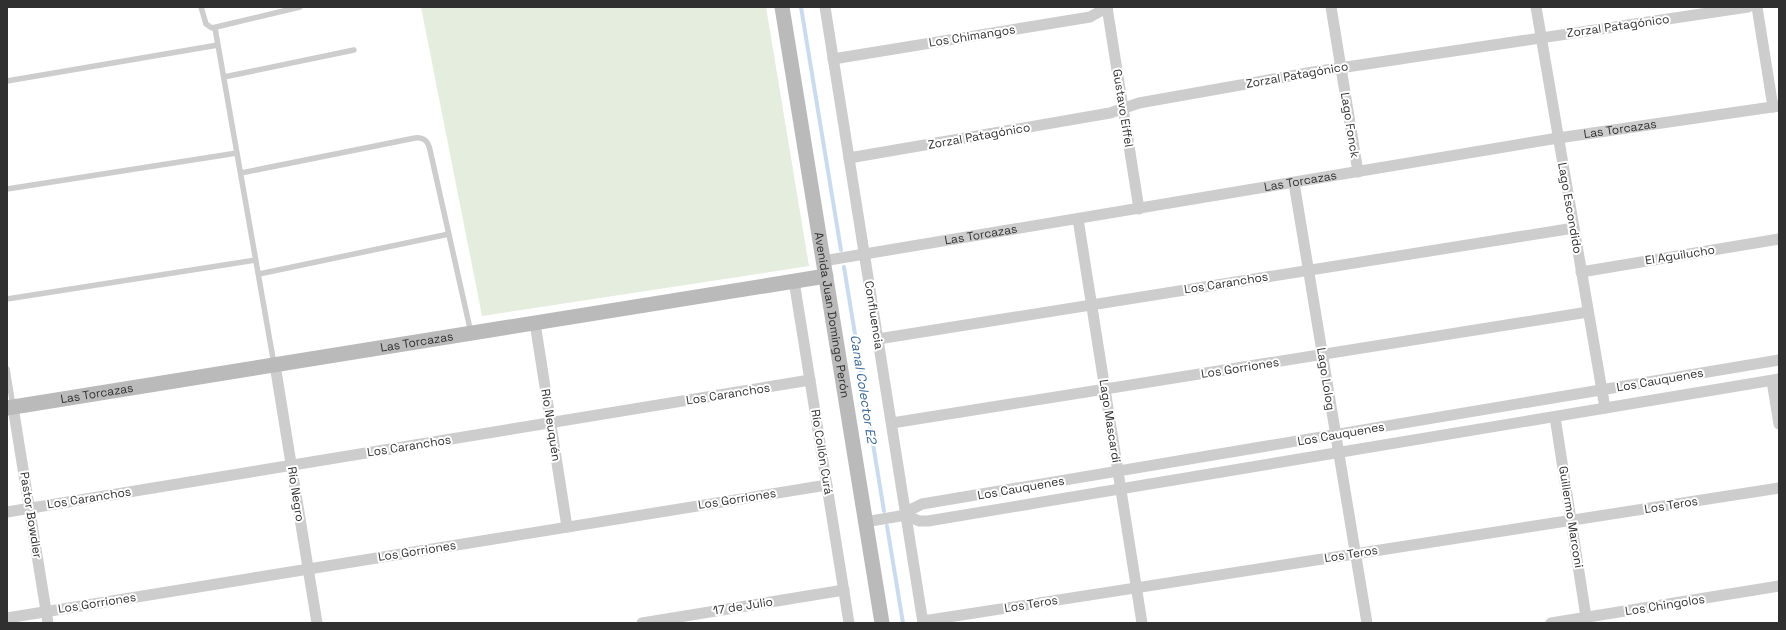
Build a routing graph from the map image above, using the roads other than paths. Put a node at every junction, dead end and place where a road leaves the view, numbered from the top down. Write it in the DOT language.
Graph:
graph roads {
  1 [pos="201,7"];
  2 [pos="300,7"];
  3 [pos="782,7"];
  4 [pos="825,7"];
  5 [pos="1107,7"];
  6 [pos="1331,7"];
  7 [pos="1536,7"];
  8 [pos="1748,7"];
  9 [pos="1757,7"];
  10 [pos="215,28"];
  11 [pos="1541,38"];
  12 [pos="218,45"];
  13 [pos="354,50"];
  14 [pos="833,59"];
  15 [pos="1341,67"];
  16 [pos="224,77"];
  17 [pos="7,81"];
  18 [pos="1776,107"];
  19 [pos="1123,108"];
  20 [pos="1558,138"];
  21 [pos="238,153"];
  22 [pos="849,158"];
  23 [pos="1358,172"];
  24 [pos="241,173"];
  25 [pos="1294,183"];
  26 [pos="7,189"];
  27 [pos="1139,208"];
  28 [pos="1078,218"];
  29 [pos="1574,228"];
  30 [pos="449,234"];
  31 [pos="1779,239"];
  32 [pos="865,254"];
  33 [pos="256,260"];
  34 [pos="823,261"];
  35 [pos="1308,270"];
  36 [pos="1581,272"];
  37 [pos="259,274"];
  38 [pos="826,276"];
  39 [pos="794,281"];
  40 [pos="7,299"];
  41 [pos="1092,305"];
  42 [pos="1588,312"];
  43 [pos="535,323"];
  44 [pos="471,333"];
  45 [pos="878,339"];
  46 [pos="1322,355"];
  47 [pos="1779,360"];
  48 [pos="274,365"];
  49 [pos="7,369"];
  50 [pos="810,380"];
  51 [pos="1775,380"];
  52 [pos="1105,389"];
  53 [pos="1602,390"];
  54 [pos="10,407"];
  55 [pos="1605,408"];
  56 [pos="1555,417"];
  57 [pos="550,423"];
  58 [pos="892,423"];
  59 [pos="1779,424"];
  60 [pos="1336,435"];
  61 [pos="1339,453"];
  62 [pos="291,465"];
  63 [pos="1118,471"];
  64 [pos="827,485"];
  65 [pos="1779,488"];
  66 [pos="1121,489"];
  67 [pos="30,508"];
  68 [pos="7,512"];
  69 [pos="906,515"];
  70 [pos="1571,520"];
  71 [pos="865,522"];
  72 [pos="567,527"];
  73 [pos="1355,554"];
  74 [pos="308,569"];
  75 [pos="1779,586"];
  76 [pos="1136,588"];
  77 [pos="844,590"];
  78 [pos="46,611"];
  79 [pos="1586,617"];
  80 [pos="7,618"];
  81 [pos="923,622"];
  82 [pos="48,623"];
  83 [pos="317,623"];
  84 [pos="642,623"];
  85 [pos="849,623"];
  86 [pos="882,623"];
  87 [pos="1142,623"];
  88 [pos="1367,623"];
  89 [pos="1552,623"];
  1 -- 10 [label="lane"];
  2 -- 10 [label="lane"];
  3 -- 34 [label="street, Avenida Juan Domingo Perón"];
  4 -- 14 [label="street, Confluencia"];
  5 -- 14 [label="street, Los Chimangos"];
  5 -- 19 [label="street, Gustavo Eiffel"];
  6 -- 15 [label="street, Lago Fonck"];
  7 -- 11 [label="street, Lago Escondido"];
  8 -- 11 [label="street, Zorzal Patagónico"];
  9 -- 18 [label="street"];
  10 -- 12 [label="lane"];
  11 -- 15 [label="street, Zorzal Patagónico"];
  11 -- 20 [label="street, Lago Escondido"];
  12 -- 16 [label="lane"];
  12 -- 17 [label="lane"];
  13 -- 16 [label="lane"];
  14 -- 22 [label="street, Confluencia"];
  15 -- 19 [label="street, Zorzal Patagónico"];
  15 -- 23 [label="street, Lago Fonck"];
  16 -- 21 [label="lane"];
  18 -- 20 [label="street, Las Torcazas"];
  19 -- 22 [label="street, Zorzal Patagónico"];
  19 -- 27 [label="street, Gustavo Eiffel"];
  20 -- 23 [label="street, Las Torcazas"];
  20 -- 29 [label="street, Lago Escondido"];
  21 -- 24 [label="lane"];
  21 -- 26 [label="lane"];
  22 -- 32 [label="street, Confluencia"];
  23 -- 25 [label="street, Las Torcazas"];
  24 -- 30 [label="lane"];
  24 -- 33 [label="lane"];
  25 -- 27 [label="street, Las Torcazas"];
  25 -- 35 [label="street, Lago Lolog"];
  27 -- 28 [label="street, Las Torcazas"];
  28 -- 32 [label="street, Las Torcazas"];
  28 -- 41 [label="street, Lago Mascardi"];
  29 -- 35 [label="street, Los Caranchos"];
  29 -- 36 [label="street, Lago Escondido"];
  30 -- 37 [label="lane"];
  30 -- 44 [label="lane"];
  31 -- 36 [label="street, El Aguilucho"];
  32 -- 34 [label="street, Las Torcazas"];
  32 -- 45 [label="street, Confluencia"];
  33 -- 37 [label="lane"];
  33 -- 40 [label="lane"];
  34 -- 38 [label="street, Avenida Juan Domingo Perón"];
  35 -- 41 [label="street, Los Caranchos"];
  35 -- 46 [label="street, Lago Lolog"];
  36 -- 42 [label="street, Lago Escondido"];
  37 -- 48 [label="lane"];
  38 -- 39 [label="street, Las Torcazas"];
  38 -- 71 [label="street, Avenida Juan Domingo Perón"];
  39 -- 43 [label="street, Las Torcazas"];
  39 -- 50 [label="street, Río Collón Curá"];
  41 -- 45 [label="street, Los Caranchos"];
  41 -- 52 [label="street, Lago Mascardi"];
  42 -- 46 [label="street, Los Gorriones"];
  42 -- 53 [label="street, Lago Escondido"];
  43 -- 44 [label="street, Las Torcazas"];
  43 -- 57 [label="street, Río Neuquén"];
  44 -- 48 [label="street, Las Torcazas"];
  45 -- 58 [label="street, Confluencia"];
  46 -- 52 [label="street, Los Gorriones"];
  46 -- 60 [label="street, Lago Lolog"];
  47 -- 53 [label="street, Los Cauquenes"];
  48 -- 54 [label="street, Las Torcazas"];
  48 -- 62 [label="street, Río Negro"];
  49 -- 54 [label="lane"];
  50 -- 57 [label="street, Los Caranchos"];
  50 -- 64 [label="street, Río Collón Curá"];
  51 -- 55 [label="street, Los Cauquenes"];
  51 -- 59 [label="street"];
  52 -- 58 [label="street, Los Gorriones"];
  52 -- 63 [label="street, Lago Mascardi"];
  53 -- 55 [label="street, Lago Escondido"];
  53 -- 60 [label="street, Los Cauquenes"];
  54 -- 67 [label="street, Pastor Bowdler"];
  55 -- 56 [label="street, Los Cauquenes"];
  56 -- 61 [label="street, Los Cauquenes"];
  56 -- 70 [label="street, Guillermo Marconi"];
  57 -- 62 [label="street, Los Caranchos"];
  57 -- 72 [label="street, Río Neuquén"];
  58 -- 69 [label="street, Confluencia"];
  60 -- 61 [label="street, Lago Lolog"];
  60 -- 63 [label="street, Los Cauquenes"];
  61 -- 66 [label="street, Los Cauquenes"];
  61 -- 73 [label="street, Lago Lolog"];
  62 -- 67 [label="street, Los Caranchos"];
  62 -- 74 [label="street, Río Negro"];
  63 -- 66 [label="street, Lago Mascardi"];
  63 -- 69 [label="street, Los Cauquenes"];
  64 -- 72 [label="street, Los Gorriones"];
  64 -- 77 [label="street, Río Collón Curá"];
  65 -- 70 [label="street, Los Teros"];
  66 -- 69 [label="street, Los Cauquenes"];
  66 -- 76 [label="street, Lago Mascardi"];
  67 -- 68 [label="street, Los Caranchos"];
  67 -- 78 [label="street, Pastor Bowdler"];
  69 -- 71 [label="street, Los Cauquenes"];
  69 -- 81 [label="street, Confluencia"];
  70 -- 73 [label="street, Los Teros"];
  70 -- 79 [label="street, Guillermo Marconi"];
  71 -- 86 [label="street, Avenida Juan Domingo Perón"];
  72 -- 74 [label="street, Los Gorriones"];
  73 -- 76 [label="street, Los Teros"];
  73 -- 88 [label="street, Lago Lolog"];
  74 -- 78 [label="street, Los Gorriones"];
  74 -- 83 [label="street, Río Negro"];
  75 -- 79 [label="street, Los Chingolos"];
  76 -- 81 [label="street, Los Teros"];
  76 -- 87 [label="street, Lago Mascardi"];
  77 -- 84 [label="street, 17 de Julio"];
  77 -- 85 [label="street, Río Collón Curá"];
  78 -- 80 [label="street, Los Gorriones"];
  78 -- 82 [label="street, Pastor Bowdler"];
  79 -- 89 [label="street, Los Chingolos"];
}
